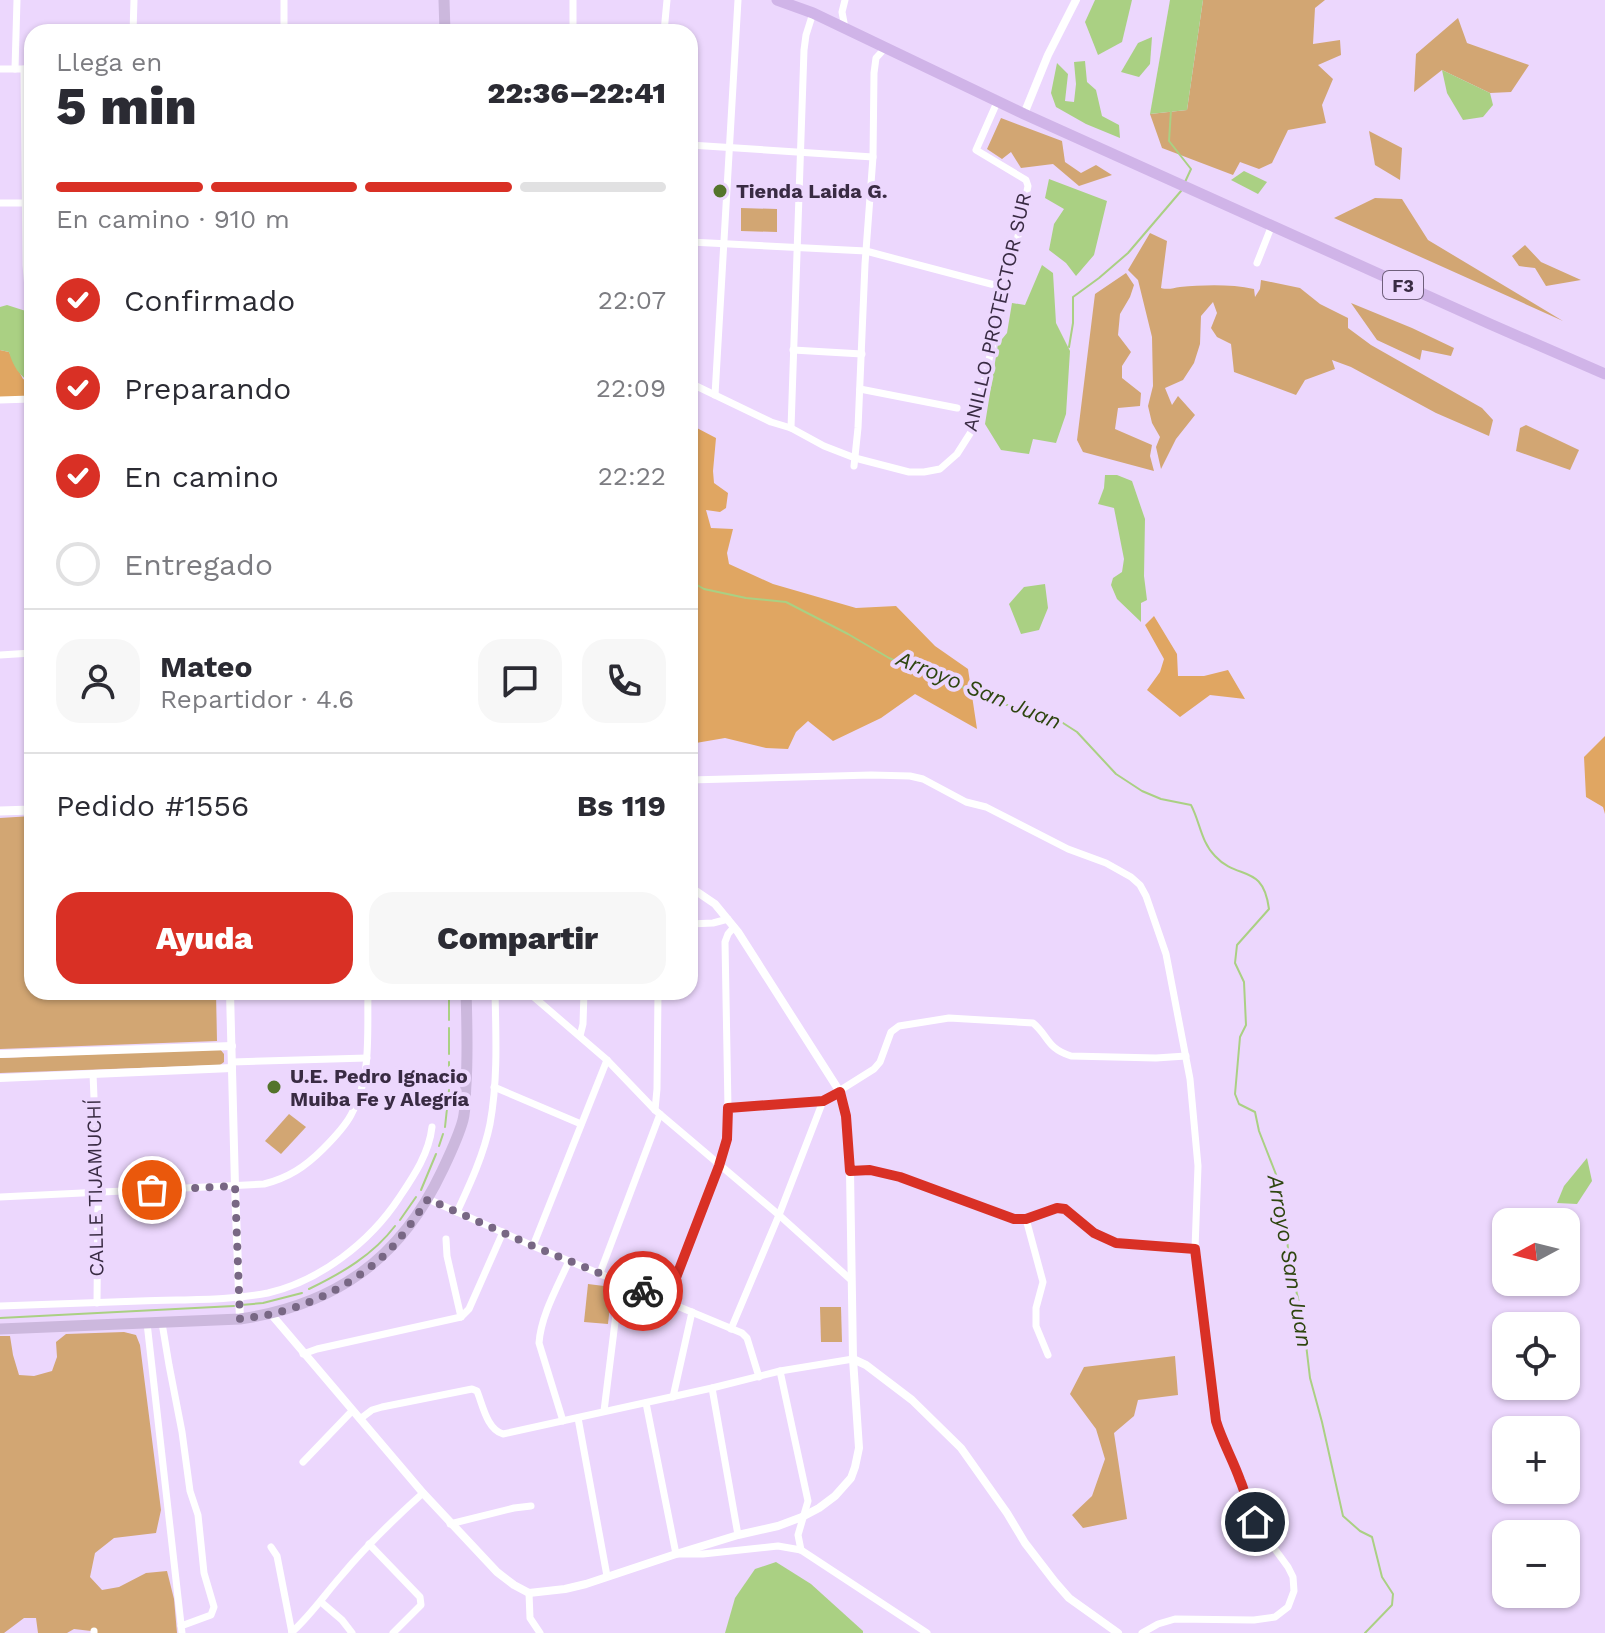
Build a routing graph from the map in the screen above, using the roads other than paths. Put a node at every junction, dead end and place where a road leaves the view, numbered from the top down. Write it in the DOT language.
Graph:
graph roads {
  1 [pos="17,0"];
  2 [pos="134,0"];
  3 [pos="284,0"];
  4 [pos="444,0"];
  5 [pos="573,0"];
  6 [pos="667,0"];
  7 [pos="738,0"];
  8 [pos="777,0"];
  9 [pos="845,0"];
  10 [pos="1076,0"];
  11 [pos="813,13"];
  12 [pos="133,24"];
  13 [pos="284,24"];
  14 [pos="445,24"];
  15 [pos="573,24"];
  16 [pos="665,24"];
  17 [pos="845,28"];
  18 [pos="886,47"];
  19 [pos="0,69"];
  20 [pos="24,69"];
  21 [pos="998,100"];
  22 [pos="1024,114"];
  23 [pos="698,146"];
  24 [pos="728,148"];
  25 [pos="801,152"];
  26 [pos="873,157"];
  27 [pos="0,203"];
  28 [pos="24,203"];
  29 [pos="1272,225"];
  30 [pos="698,242"];
  31 [pos="723,244"];
  32 [pos="797,248"];
  33 [pos="866,251"];
  34 [pos="1257,263"];
  35 [pos="1006,288"];
  36 [pos="793,350"];
  37 [pos="862,354"];
  38 [pos="1605,374"];
  39 [pos="698,387"];
  40 [pos="860,389"];
  41 [pos="715,395"];
  42 [pos="24,399"];
  43 [pos="0,400"];
  44 [pos="957,408"];
  45 [pos="791,428"];
  46 [pos="854,462"];
  47 [pos="24,654"];
  48 [pos="0,655"];
  49 [pos="698,780"];
  50 [pos="24,810"];
  51 [pos="0,811"];
  52 [pos="698,892"];
  53 [pos="731,923"];
  54 [pos="698,924"];
  55 [pos="230,1000"];
  56 [pos="368,1000"];
  57 [pos="466,1000"];
  58 [pos="495,1000"];
  59 [pos="537,1000"];
  60 [pos="584,1000"];
  61 [pos="658,1000"];
  62 [pos="580,1036"];
  63 [pos="232,1046"];
  64 [pos="0,1054"];
  65 [pos="1186,1056"];
  66 [pos="367,1058"];
  67 [pos="607,1060"];
  68 [pos="232,1065"];
  69 [pos="93,1074"];
  70 [pos="0,1078"];
  71 [pos="494,1087"];
  72 [pos="840,1092"];
  73 [pos="823,1101"];
  74 [pos="728,1108"];
  75 [pos="658,1112"];
  76 [pos="581,1124"];
  77 [pos="432,1127"];
  78 [pos="719,1166"];
  79 [pos="850,1171"];
  80 [pos="235,1186"];
  81 [pos="98,1192"];
  82 [pos="0,1197"];
  83 [pos="428,1199"];
  84 [pos="457,1212"];
  85 [pos="779,1215"];
  86 [pos="1026,1219"];
  87 [pos="503,1232"];
  88 [pos="446,1239"];
  89 [pos="533,1246"];
  90 [pos="1195,1249"];
  91 [pos="569,1261"];
  92 [pos="600,1273"];
  93 [pos="851,1280"];
  94 [pos="620,1282"];
  95 [pos="667,1301"];
  96 [pos="97,1303"];
  97 [pos="0,1306"];
  98 [pos="240,1306"];
  99 [pos="692,1312"];
  100 [pos="271,1314"];
  101 [pos="461,1317"];
  102 [pos="147,1323"];
  103 [pos="162,1323"];
  104 [pos="0,1329"];
  105 [pos="731,1329"];
  106 [pos="303,1354"];
  107 [pos="1048,1355"];
  108 [pos="853,1359"];
  109 [pos="780,1371"];
  110 [pos="759,1377"];
  111 [pos="712,1388"];
  112 [pos="673,1397"];
  113 [pos="646,1403"];
  114 [pos="352,1411"];
  115 [pos="604,1411"];
  116 [pos="578,1418"];
  117 [pos="360,1419"];
  118 [pos="563,1421"];
  119 [pos="303,1462"];
  120 [pos="423,1493"];
  121 [pos="531,1506"];
  122 [pos="802,1517"];
  123 [pos="450,1524"];
  124 [pos="738,1535"];
  125 [pos="369,1544"];
  126 [pos="271,1547"];
  127 [pos="801,1550"];
  128 [pos="676,1554"];
  129 [pos="607,1576"];
  130 [pos="529,1593"];
  131 [pos="321,1602"];
  132 [pos="182,1630"];
  133 [pos="292,1632"];
  134 [pos="352,1633"];
  135 [pos="393,1633"];
  136 [pos="540,1633"];
  137 [pos="927,1633"];
  138 [pos="1118,1633"];
  139 [pos="1142,1633"];
  1 -- 20 [label="street"];
  2 -- 12 [label="street"];
  3 -- 13 [label="street"];
  4 -- 14 [label="main road"];
  5 -- 15 [label="street"];
  6 -- 16 [label="street"];
  7 -- 24 [label="street"];
  8 -- 11 [label="highway, F3"];
  9 -- 17 [label="street"];
  10 -- 22 [label="street"];
  11 -- 17 [label="highway, F3"];
  11 -- 25 [label="street"];
  17 -- 18 [label="highway, F3"];
  18 -- 21 [label="highway, F3"];
  18 -- 26 [label="street"];
  19 -- 20 [label="street"];
  21 -- 22 [label="highway, F3"];
  21 -- 35 [label="street, ANILLO PROTECTOR SUR"];
  22 -- 29 [label="highway, F3"];
  23 -- 24 [label="street"];
  24 -- 25 [label="street"];
  24 -- 31 [label="street"];
  25 -- 26 [label="street"];
  25 -- 32 [label="street"];
  26 -- 33 [label="street"];
  27 -- 28 [label="street"];
  29 -- 34 [label="street"];
  29 -- 38 [label="highway, F3"];
  30 -- 31 [label="street"];
  31 -- 32 [label="street"];
  31 -- 41 [label="street"];
  32 -- 33 [label="street"];
  32 -- 36 [label="street"];
  33 -- 35 [label="street"];
  33 -- 37 [label="street"];
  35 -- 46 [label="street, ANILLO PROTECTOR SUR"];
  36 -- 37 [label="street"];
  36 -- 45 [label="street"];
  37 -- 40 [label="street"];
  39 -- 41 [label="street, ANILLO PROTECTOR SUR"];
  40 -- 44 [label="street"];
  40 -- 46 [label="street"];
  41 -- 45 [label="street, ANILLO PROTECTOR SUR"];
  42 -- 43 [label="street"];
  45 -- 46 [label="street, ANILLO PROTECTOR SUR"];
  47 -- 48 [label="street"];
  49 -- 65 [label="street"];
  50 -- 51 [label="main road"];
  52 -- 53 [label="street"];
  53 -- 54 [label="street"];
  53 -- 72 [label="street"];
  53 -- 74 [label="street"];
  55 -- 63 [label="street"];
  56 -- 66 [label="street"];
  57 -- 83 [label="main road"];
  58 -- 71 [label="street"];
  59 -- 62 [label="street"];
  60 -- 62 [label="street"];
  61 -- 75 [label="street"];
  62 -- 67 [label="street"];
  63 -- 64 [label="street"];
  63 -- 68 [label="street"];
  65 -- 72 [label="street"];
  65 -- 90 [label="street"];
  66 -- 68 [label="street"];
  66 -- 80 [label="street"];
  67 -- 75 [label="street"];
  67 -- 76 [label="street"];
  68 -- 69 [label="street"];
  68 -- 80 [label="street"];
  69 -- 70 [label="street"];
  69 -- 81 [label="street, CALLE TIJAMUCHÍ"];
  71 -- 76 [label="street"];
  71 -- 84 [label="street"];
  72 -- 73 [label="street"];
  72 -- 79 [label="street"];
  73 -- 74 [label="street"];
  73 -- 85 [label="street"];
  74 -- 78 [label="street"];
  75 -- 78 [label="street"];
  75 -- 92 [label="street"];
  76 -- 89 [label="street"];
  77 -- 98 [label="street"];
  78 -- 85 [label="street"];
  78 -- 95 [label="street"];
  79 -- 86 [label="street"];
  79 -- 93 [label="street"];
  80 -- 81 [label="street"];
  80 -- 98 [label="street"];
  81 -- 82 [label="street"];
  81 -- 96 [label="street, CALLE TIJAMUCHÍ"];
  83 -- 84 [label="street"];
  83 -- 100 [label="main road"];
  84 -- 87 [label="street"];
  85 -- 93 [label="street"];
  85 -- 105 [label="street"];
  86 -- 90 [label="street"];
  86 -- 107 [label="street"];
  87 -- 89 [label="street"];
  87 -- 101 [label="street"];
  88 -- 101 [label="street"];
  89 -- 91 [label="street"];
  90 -- 139 [label="street"];
  91 -- 92 [label="street"];
  91 -- 118 [label="street"];
  92 -- 94 [label="street"];
  93 -- 108 [label="street"];
  94 -- 95 [label="street"];
  94 -- 115 [label="street"];
  95 -- 99 [label="street"];
  96 -- 97 [label="street"];
  96 -- 98 [label="street"];
  98 -- 100 [label="main road"];
  98 -- 103 [label="main road"];
  99 -- 105 [label="street"];
  99 -- 112 [label="street"];
  100 -- 106 [label="street"];
  101 -- 106 [label="street"];
  102 -- 103 [label="main road"];
  102 -- 104 [label="main road"];
  102 -- 132 [label="street"];
  103 -- 132 [label="street"];
  105 -- 110 [label="street"];
  106 -- 114 [label="street"];
  108 -- 109 [label="street"];
  108 -- 122 [label="street"];
  108 -- 138 [label="street"];
  109 -- 110 [label="street"];
  109 -- 122 [label="street"];
  110 -- 111 [label="street"];
  111 -- 112 [label="street"];
  111 -- 124 [label="street"];
  112 -- 113 [label="street"];
  113 -- 115 [label="street"];
  113 -- 128 [label="street"];
  114 -- 117 [label="street"];
  114 -- 119 [label="street"];
  115 -- 116 [label="street"];
  116 -- 118 [label="street"];
  116 -- 129 [label="street"];
  117 -- 118 [label="street"];
  117 -- 120 [label="street"];
  120 -- 123 [label="street"];
  120 -- 125 [label="street"];
  121 -- 123 [label="street"];
  122 -- 124 [label="street"];
  122 -- 127 [label="street"];
  123 -- 130 [label="street"];
  124 -- 128 [label="street"];
  125 -- 131 [label="street"];
  125 -- 135 [label="street"];
  126 -- 133 [label="street"];
  127 -- 128 [label="street"];
  127 -- 137 [label="street"];
  128 -- 129 [label="street"];
  129 -- 130 [label="street"];
  130 -- 136 [label="street"];
  131 -- 133 [label="street"];
  131 -- 134 [label="street"];
}
